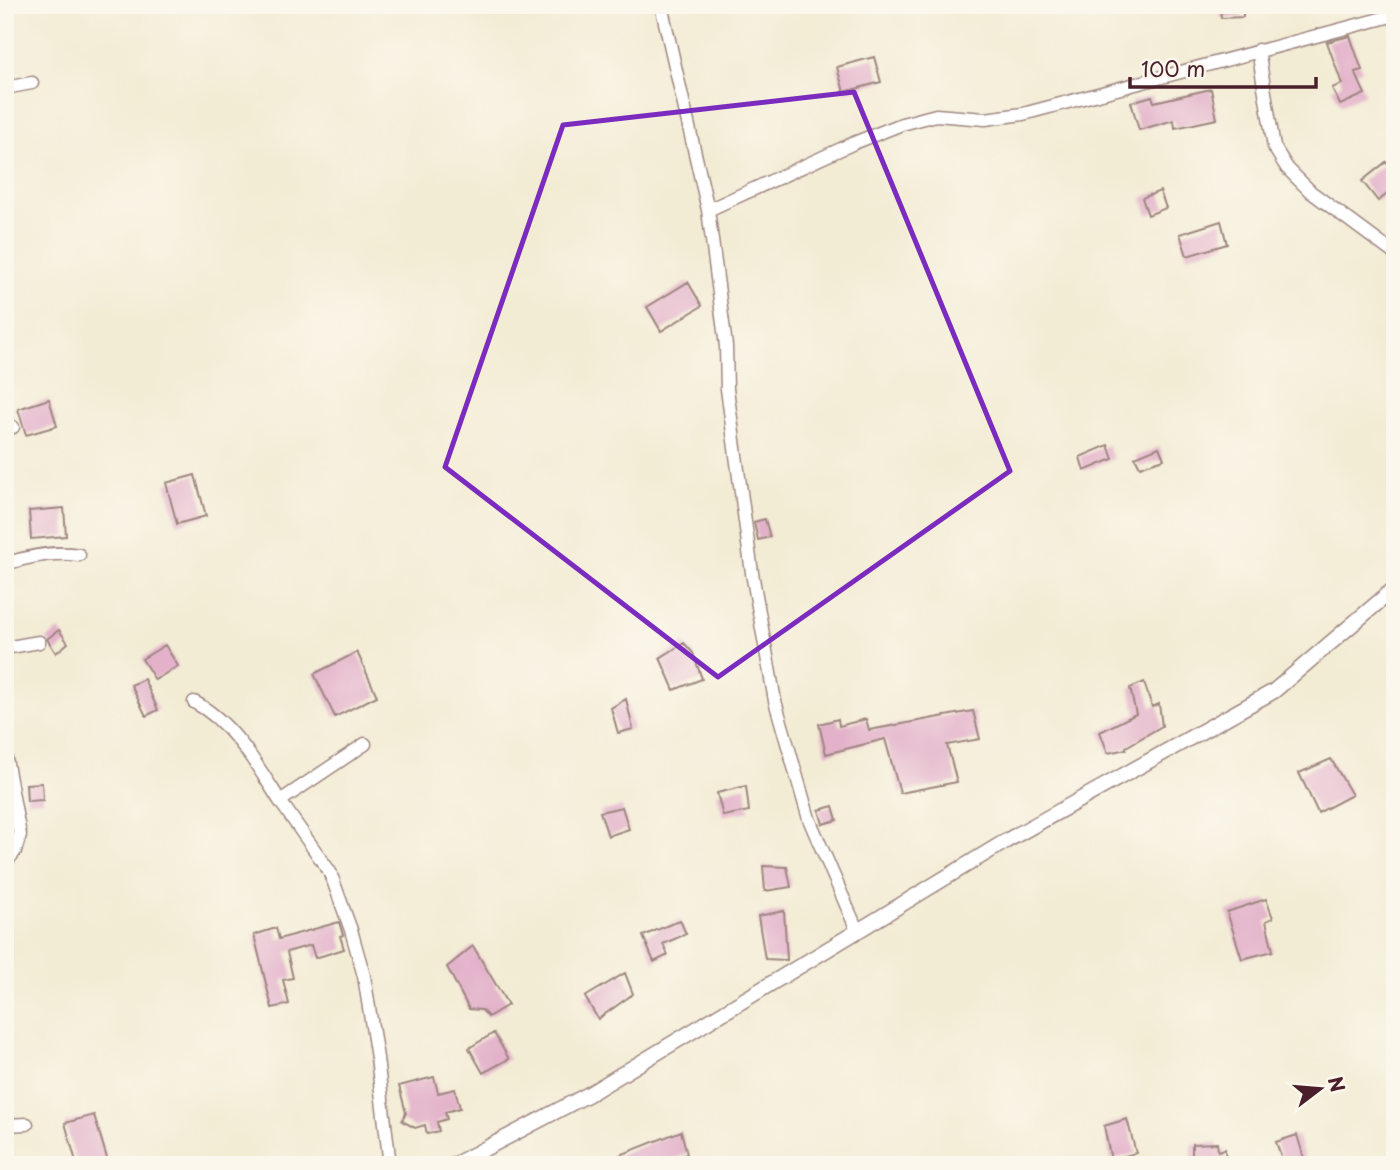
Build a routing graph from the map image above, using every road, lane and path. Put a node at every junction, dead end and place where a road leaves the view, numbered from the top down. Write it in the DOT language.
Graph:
graph roads {
  1 [pos="661,5"];
  2 [pos="1395,15"];
  3 [pos="1258,50"];
  4 [pos="32,83"];
  5 [pos="5,88"];
  6 [pos="708,211"];
  7 [pos="1395,254"];
  8 [pos="79,555"];
  9 [pos="5,564"];
  10 [pos="1395,588"];
  11 [pos="39,642"];
  12 [pos="5,648"];
  13 [pos="194,702"];
  14 [pos="365,744"];
  15 [pos="5,753"];
  16 [pos="280,801"];
  17 [pos="5,864"];
  18 [pos="857,930"];
  19 [pos="27,1124"];
  20 [pos="5,1125"];
  21 [pos="390,1165"];
  22 [pos="454,1165"];
  1 -- 6 [label="street"];
  2 -- 3 [label="street"];
  3 -- 6 [label="street"];
  3 -- 7 [label="street"];
  4 -- 5 [label="street"];
  6 -- 18 [label="street"];
  8 -- 9 [label="street"];
  10 -- 18 [label="street"];
  11 -- 12 [label="street"];
  13 -- 16 [label="street"];
  14 -- 16 [label="street"];
  15 -- 17 [label="street"];
  16 -- 21 [label="street"];
  18 -- 22 [label="street"];
  19 -- 20 [label="street"];
}
